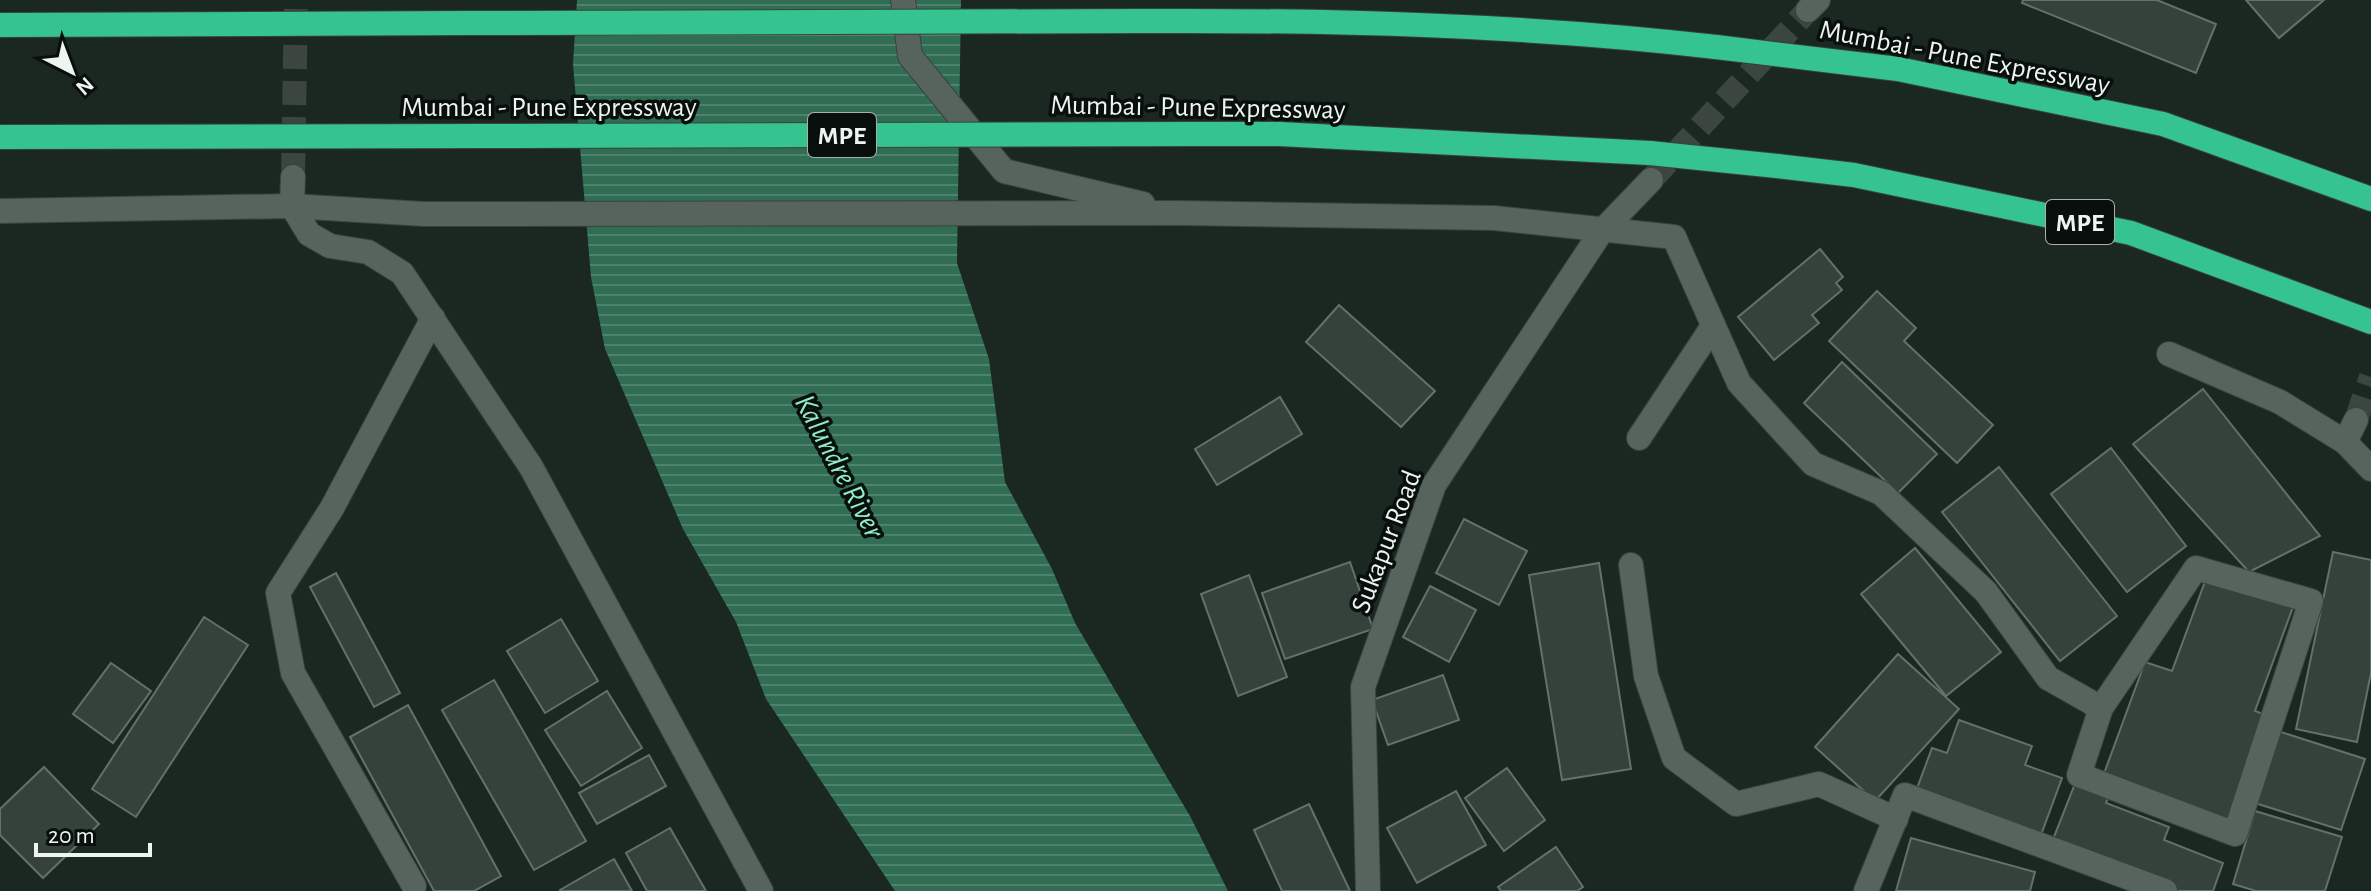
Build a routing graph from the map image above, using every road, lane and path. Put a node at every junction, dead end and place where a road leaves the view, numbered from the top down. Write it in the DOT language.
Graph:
graph roads {
  1 [pos="903,0"];
  2 [pos="0,25"];
  3 [pos="0,137"];
  4 [pos="293,177"];
  5 [pos="1651,180"];
  6 [pos="2371,199"];
  7 [pos="292,206"];
  8 [pos="0,211"];
  9 [pos="1180,213"];
  10 [pos="1601,232"];
  11 [pos="433,318"];
  12 [pos="2371,322"];
  13 [pos="1713,326"];
  14 [pos="2169,354"];
  15 [pos="2356,420"];
  16 [pos="1639,438"];
  17 [pos="2345,442"];
  18 [pos="2371,469"];
  19 [pos="1631,565"];
  20 [pos="2101,708"];
  21 [pos="1896,819"];
  22 [pos="414,886"];
  23 [pos="761,891"];
  24 [pos="1368,891"];
  25 [pos="1866,891"];
  26 [pos="2165,891"];
  1 -- 9 [label="street"];
  2 -- 6 [label="highway, Mumbai - Pune Expressway, bridge"];
  3 -- 12 [label="highway, Mumbai - Pune Expressway / MPE, bridge"];
  4 -- 7 [label="street"];
  5 -- 10 [label="street, Sukapur Road"];
  7 -- 8 [label="street"];
  7 -- 9 [label="street"];
  7 -- 11 [label="street"];
  9 -- 10 [label="street"];
  10 -- 13 [label="street"];
  10 -- 24 [label="street, Sukapur Road"];
  11 -- 22 [label="street"];
  11 -- 23 [label="street"];
  13 -- 16 [label="street"];
  13 -- 20 [label="street"];
  14 -- 17 [label="street"];
  15 -- 17 [label="street"];
  17 -- 18 [label="street"];
  19 -- 21 [label="street"];
  20 -- 20 [label="street"];
  21 -- 25 [label="street"];
  21 -- 26 [label="street"];
}
